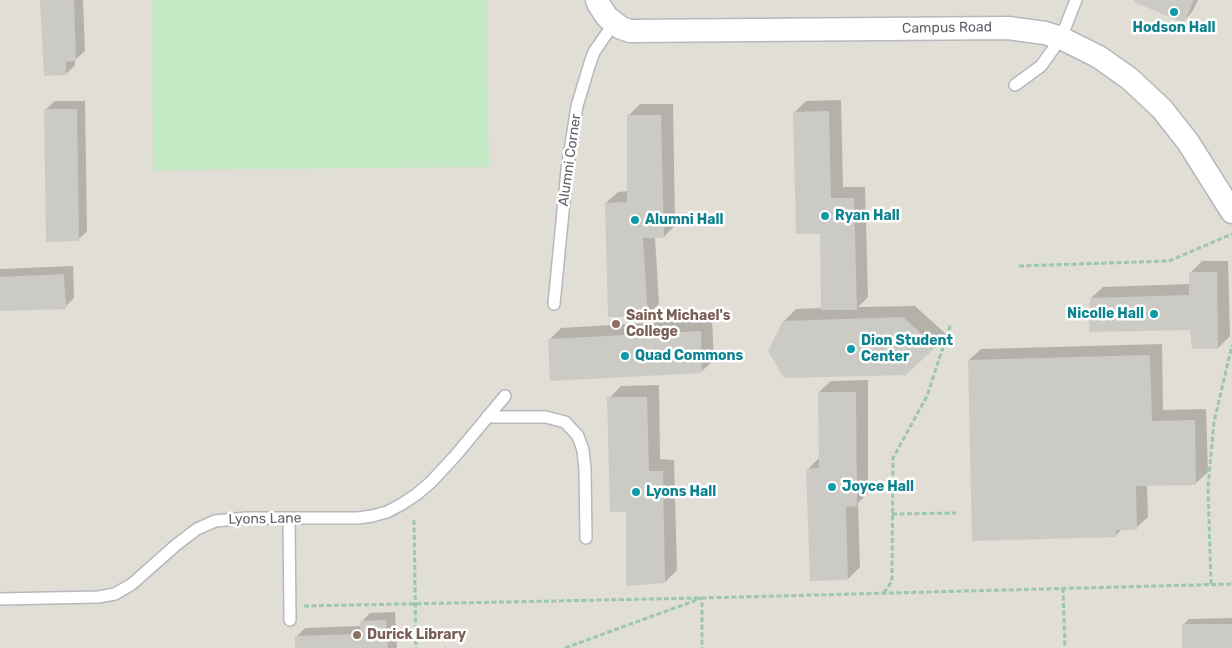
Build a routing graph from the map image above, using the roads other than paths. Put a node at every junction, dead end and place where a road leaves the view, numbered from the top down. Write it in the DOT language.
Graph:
graph roads {
  1 [pos="597,0"];
  2 [pos="1076,0"];
  3 [pos="614,23"];
  4 [pos="1061,38"];
  5 [pos="1015,86"];
  6 [pos="1232,210"];
  7 [pos="554,304"];
  8 [pos="504,396"];
  9 [pos="487,417"];
  10 [pos="289,518"];
  11 [pos="586,538"];
  12 [pos="0,599"];
  13 [pos="290,620"];
  1 -- 3 [label="street"];
  2 -- 4 [label="lane"];
  3 -- 4 [label="street, Campus Road"];
  3 -- 7 [label="lane, Alumni Corner"];
  4 -- 5 [label="lane"];
  4 -- 6 [label="street, Campus Road"];
  8 -- 9 [label="lane, Lyons Lane"];
  9 -- 10 [label="lane, Lyons Lane"];
  9 -- 11 [label="lane"];
  10 -- 12 [label="lane, Lyons Lane"];
  10 -- 13 [label="lane"];
}
